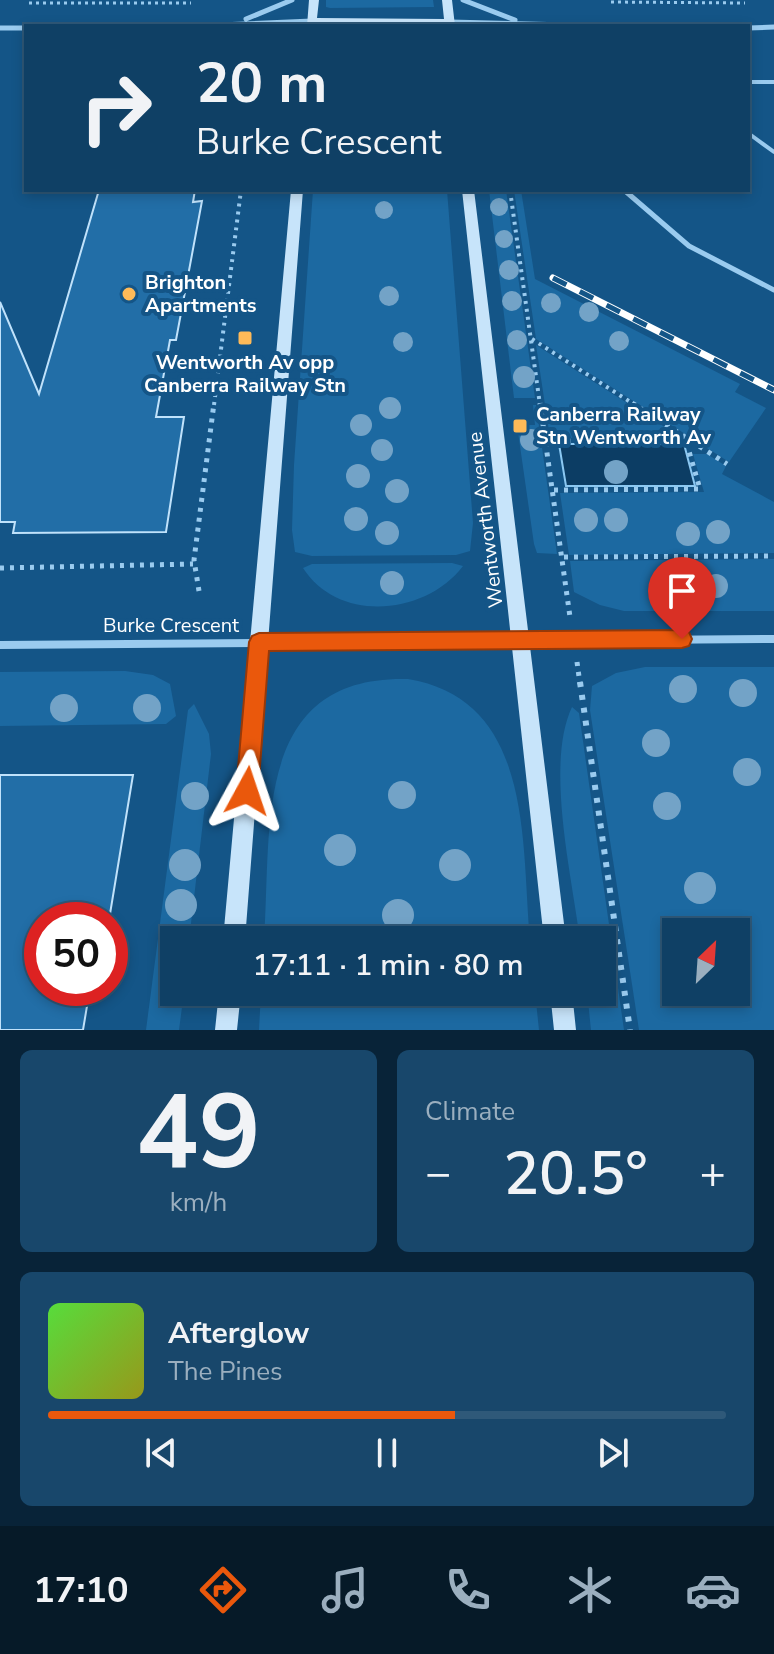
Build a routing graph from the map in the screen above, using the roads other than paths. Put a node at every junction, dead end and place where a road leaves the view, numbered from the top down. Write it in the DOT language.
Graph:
graph roads {
  1 [pos="292,0"];
  2 [pos="314,0"];
  3 [pos="447,0"];
  4 [pos="463,0"];
  5 [pos="521,22"];
  6 [pos="219,24"];
  7 [pos="312,24"];
  8 [pos="450,24"];
  9 [pos="564,24"];
  10 [pos="774,27"];
  11 [pos="0,28"];
  12 [pos="24,28"];
  13 [pos="750,28"];
  14 [pos="750,82"];
  15 [pos="774,82"];
  16 [pos="750,134"];
  17 [pos="774,152"];
  18 [pos="297,192"];
  19 [pos="468,192"];
  20 [pos="626,192"];
  21 [pos="774,290"];
  22 [pos="774,639"];
  23 [pos="259,642"];
  24 [pos="523,642"];
  25 [pos="0,645"];
  26 [pos="235,926"];
  27 [pos="553,926"];
  28 [pos="229,1006"];
  29 [pos="562,1006"];
  30 [pos="226,1030"];
  31 [pos="565,1030"];
  1 -- 6 [label="street"];
  2 -- 7 [label="main road"];
  3 -- 8 [label="main road"];
  4 -- 5 [label="street"];
  5 -- 8 [label="street"];
  5 -- 9 [label="street"];
  7 -- 8 [label="main road"];
  10 -- 13 [label="street"];
  11 -- 12 [label="street"];
  14 -- 15 [label="lane"];
  16 -- 17 [label="lane"];
  18 -- 23 [label="main road"];
  19 -- 24 [label="main road, Wentworth Avenue"];
  20 -- 21 [label="lane"];
  22 -- 24 [label="street, Burke Crescent"];
  23 -- 24 [label="street, Burke Crescent"];
  23 -- 25 [label="street, Burke Crescent"];
  23 -- 26 [label="main road"];
  24 -- 27 [label="main road, Wentworth Avenue"];
  28 -- 30 [label="main road"];
  29 -- 31 [label="main road"];
}
